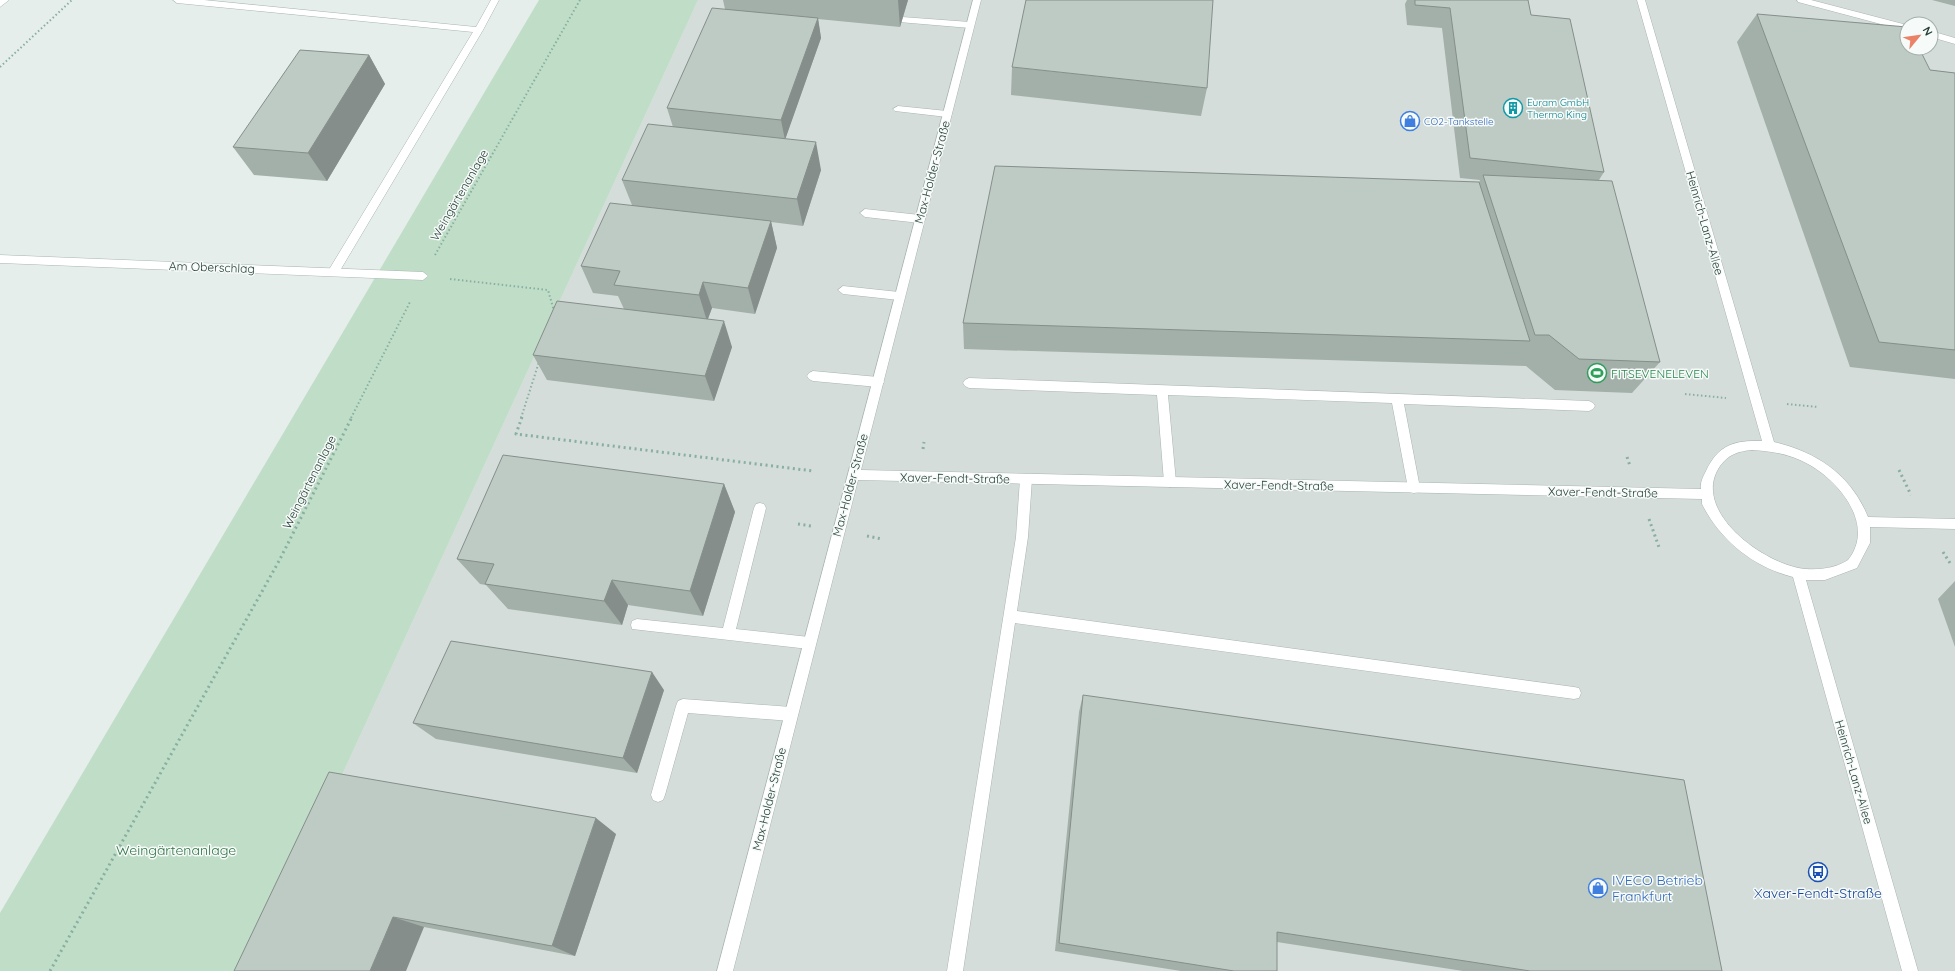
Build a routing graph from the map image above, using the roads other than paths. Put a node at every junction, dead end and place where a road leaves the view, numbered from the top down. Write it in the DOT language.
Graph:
graph roads {
  1 [pos="4,0"];
  2 [pos="177,0"];
  3 [pos="495,0"];
  4 [pos="977,0"];
  5 [pos="1641,0"];
  6 [pos="1801,0"];
  7 [pos="0,4"];
  8 [pos="902,20"];
  9 [pos="970,25"];
  10 [pos="1899,26"];
  11 [pos="479,30"];
  12 [pos="1939,36"];
  13 [pos="1955,41"];
  14 [pos="898,108"];
  15 [pos="947,114"];
  16 [pos="865,213"];
  17 [pos="920,219"];
  18 [pos="0,259"];
  19 [pos="334,271"];
  20 [pos="423,276"];
  21 [pos="843,290"];
  22 [pos="900,296"];
  23 [pos="813,376"];
  24 [pos="878,382"];
  25 [pos="969,383"];
  26 [pos="1162,389"];
  27 [pos="1397,398"];
  28 [pos="1589,406"];
  29 [pos="1769,446"];
  30 [pos="853,475"];
  31 [pos="1026,479"];
  32 [pos="1170,482"];
  33 [pos="1414,488"];
  34 [pos="1706,494"];
  35 [pos="760,508"];
  36 [pos="1865,522"];
  37 [pos="1955,524"];
  38 [pos="1798,573"];
  39 [pos="1011,616"];
  40 [pos="637,625"];
  41 [pos="728,635"];
  42 [pos="809,643"];
  43 [pos="1574,693"];
  44 [pos="791,714"];
  45 [pos="658,796"];
  46 [pos="725,971"];
  47 [pos="955,971"];
  48 [pos="1910,971"];
  1 -- 7 [label="street"];
  2 -- 11 [label="street"];
  3 -- 11 [label="street"];
  4 -- 9 [label="street, Max-Holder-Straße"];
  5 -- 29 [label="street, Heinrich-Lanz-Allee"];
  6 -- 10 [label="street"];
  8 -- 9 [label="street"];
  9 -- 15 [label="street, Max-Holder-Straße"];
  11 -- 19 [label="street"];
  12 -- 13 [label="street"];
  14 -- 15 [label="street"];
  15 -- 17 [label="street, Max-Holder-Straße"];
  16 -- 17 [label="street"];
  17 -- 22 [label="street, Max-Holder-Straße"];
  18 -- 19 [label="street, Am Oberschlag"];
  19 -- 20 [label="street, Am Oberschlag"];
  21 -- 22 [label="street"];
  22 -- 24 [label="street, Max-Holder-Straße"];
  23 -- 24 [label="street"];
  24 -- 30 [label="street, Max-Holder-Straße"];
  25 -- 26 [label="street"];
  26 -- 27 [label="street"];
  26 -- 32 [label="street"];
  27 -- 28 [label="street"];
  27 -- 33 [label="street"];
  29 -- 34 [label="street"];
  29 -- 36 [label="street"];
  30 -- 31 [label="street, Xaver-Fendt-Straße"];
  30 -- 42 [label="street, Max-Holder-Straße"];
  31 -- 32 [label="street, Xaver-Fendt-Straße"];
  31 -- 39 [label="street"];
  32 -- 33 [label="street, Xaver-Fendt-Straße"];
  33 -- 34 [label="street, Xaver-Fendt-Straße"];
  34 -- 38 [label="street"];
  35 -- 41 [label="street"];
  36 -- 37 [label="street"];
  36 -- 38 [label="street"];
  38 -- 48 [label="street, Heinrich-Lanz-Allee"];
  39 -- 43 [label="street"];
  39 -- 47 [label="street"];
  40 -- 41 [label="street"];
  41 -- 42 [label="street"];
  42 -- 44 [label="street, Max-Holder-Straße"];
  44 -- 45 [label="street"];
  44 -- 46 [label="street, Max-Holder-Straße"];
}
